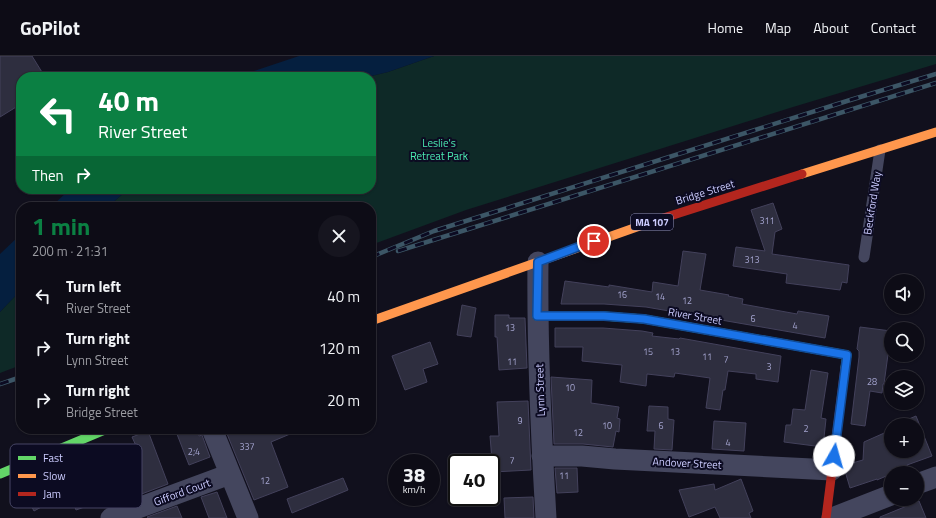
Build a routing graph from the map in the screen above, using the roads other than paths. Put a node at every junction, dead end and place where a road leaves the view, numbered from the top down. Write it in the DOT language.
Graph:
graph roads {
  1 [pos="936,132"];
  2 [pos="880,150"];
  3 [pos="864,257"];
  4 [pos="538,262"];
  5 [pos="537,316"];
  6 [pos="376,319"];
  7 [pos="95,434"];
  8 [pos="214,434"];
  9 [pos="71,444"];
  10 [pos="542,456"];
  11 [pos="10,470"];
  12 [pos="832,470"];
  13 [pos="0,474"];
  14 [pos="230,474"];
  15 [pos="936,477"];
  16 [pos="924,481"];
  17 [pos="884,498"];
  18 [pos="142,507"];
  19 [pos="138,508"];
  20 [pos="111,518"];
  21 [pos="248,518"];
  22 [pos="546,518"];
  23 [pos="826,518"];
  24 [pos="832,518"];
  1 -- 2 [label="main road, Bridge Street / MA 107"];
  2 -- 3 [label="lane, Beckford Way"];
  2 -- 4 [label="main road, Bridge Street / MA 107"];
  4 -- 5 [label="street, Lynn Street"];
  4 -- 6 [label="main road, Bridge Street / MA 107"];
  5 -- 10 [label="street, Lynn Street"];
  5 -- 12 [label="main road, River Street"];
  7 -- 9 [label="main road"];
  8 -- 14 [label="street"];
  10 -- 12 [label="street, Andover Street"];
  10 -- 22 [label="street, Lynn Street"];
  11 -- 13 [label="main road"];
  12 -- 23 [label="main road"];
  14 -- 18 [label="street, Gifford Court"];
  14 -- 21 [label="street"];
  15 -- 16 [label="street"];
  17 -- 24 [label="street"];
  19 -- 20 [label="street, Gifford Court"];
}
